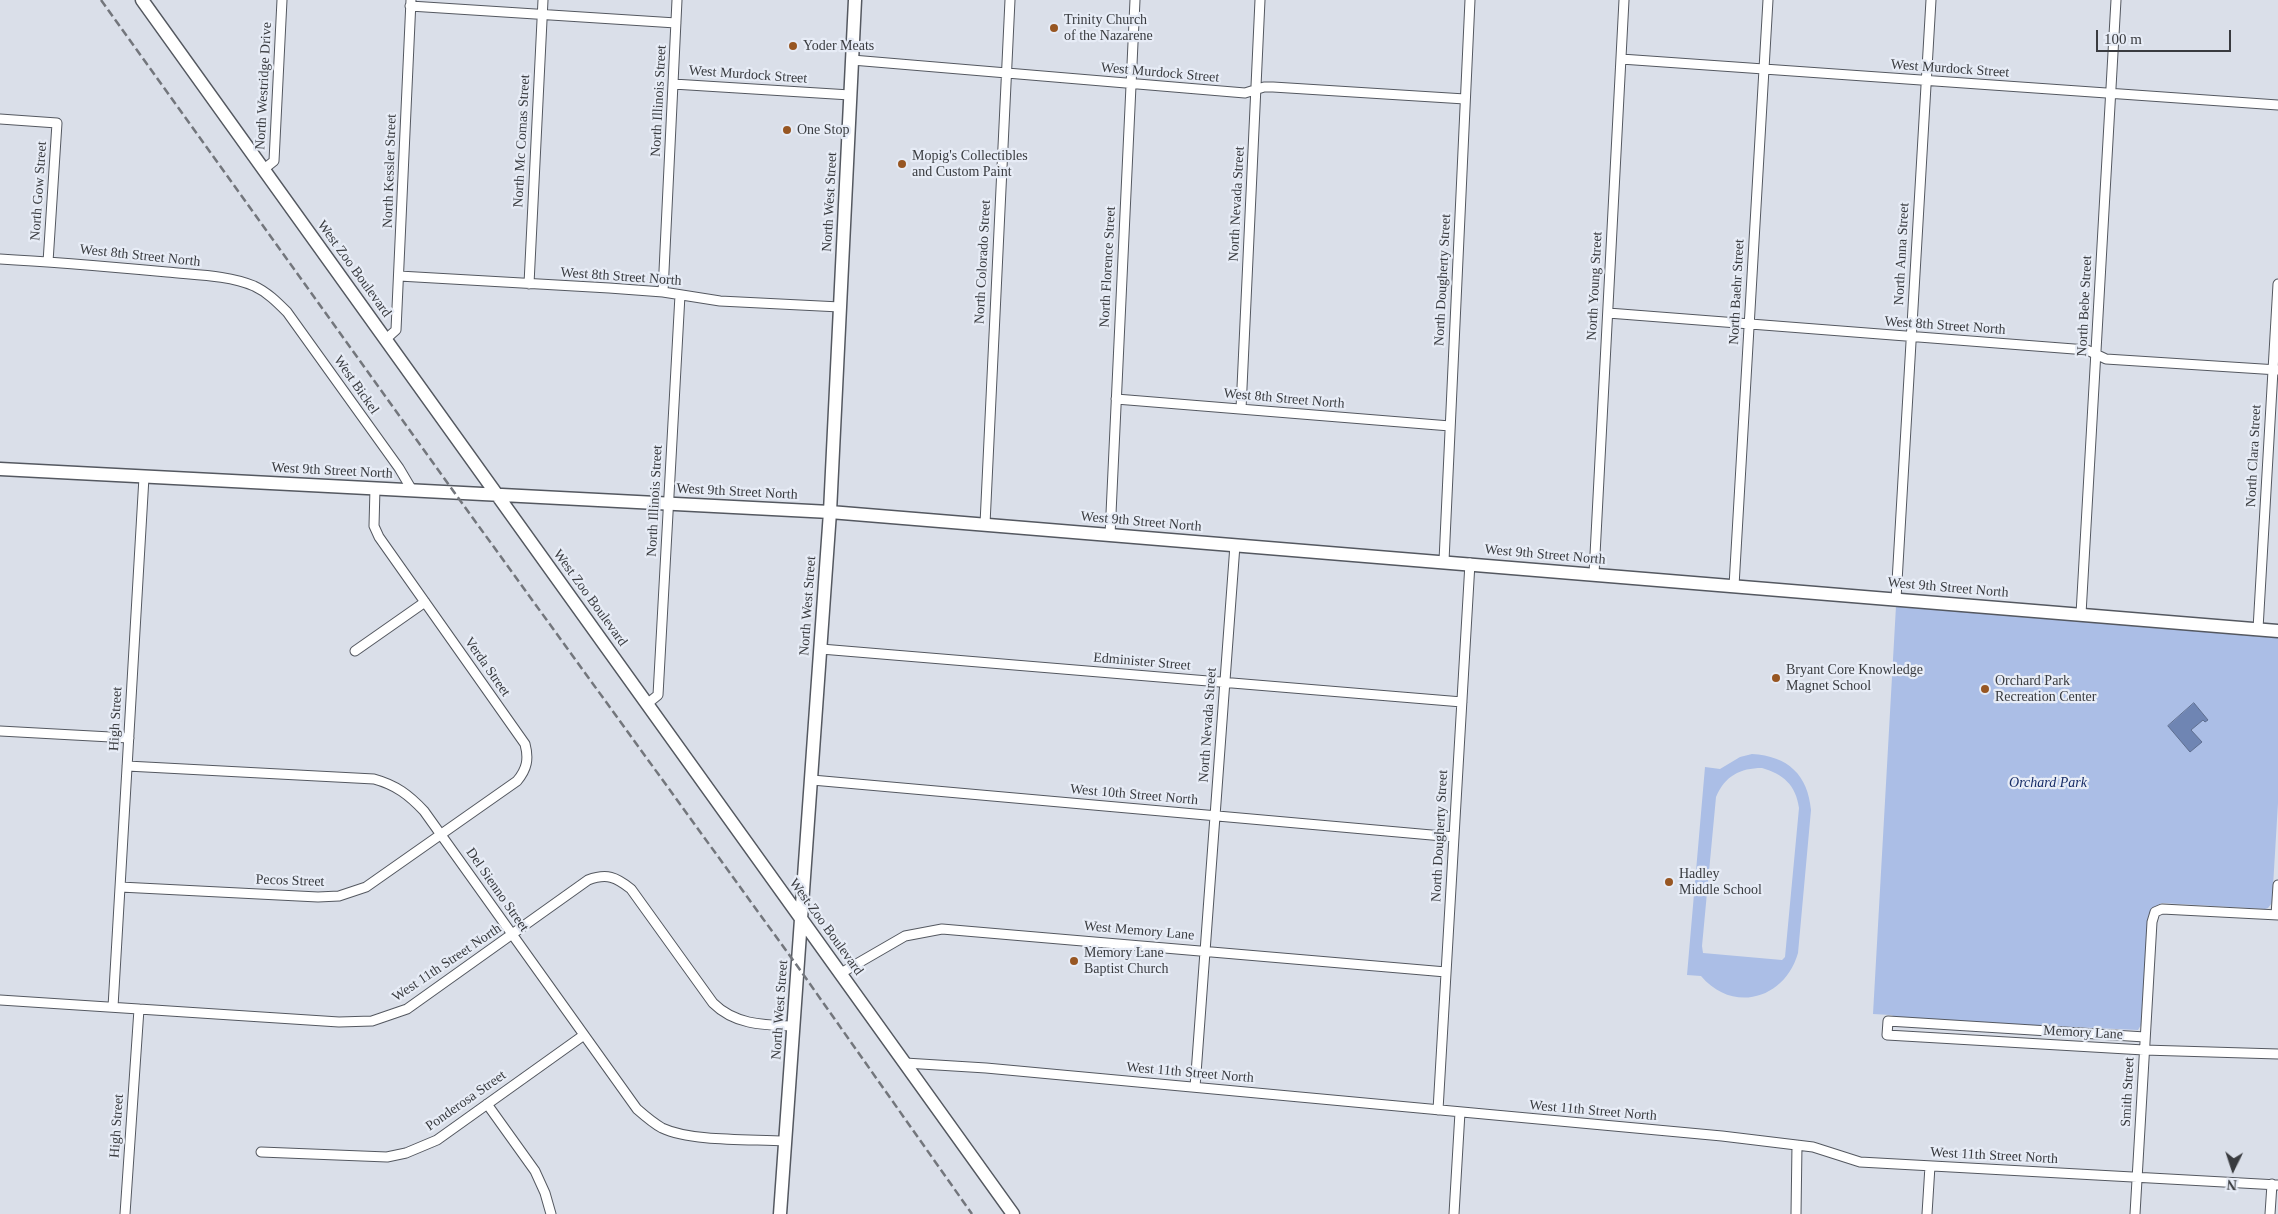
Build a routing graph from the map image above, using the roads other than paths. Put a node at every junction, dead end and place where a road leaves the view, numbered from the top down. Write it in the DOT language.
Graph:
graph roads {
  1 [pos="142,0"];
  2 [pos="282,0"];
  3 [pos="543,0"];
  4 [pos="677,0"];
  5 [pos="855,0"];
  6 [pos="1010,0"];
  7 [pos="1136,0"];
  8 [pos="1260,0"];
  9 [pos="1470,0"];
  10 [pos="1624,0"];
  11 [pos="1768,0"];
  12 [pos="1931,0"];
  13 [pos="2116,0"];
  14 [pos="410,3"];
  15 [pos="542,14"];
  16 [pos="676,23"];
  17 [pos="1621,59"];
  18 [pos="852,60"];
  19 [pos="1764,69"];
  20 [pos="1006,74"];
  21 [pos="1926,81"];
  22 [pos="673,84"];
  23 [pos="1131,84"];
  24 [pos="1256,90"];
  25 [pos="2111,94"];
  26 [pos="850,95"];
  27 [pos="1466,99"];
  28 [pos="2278,105"];
  29 [pos="0,120"];
  30 [pos="264,169"];
  31 [pos="0,259"];
  32 [pos="48,262"];
  33 [pos="399,276"];
  34 [pos="529,284"];
  35 [pos="2278,284"];
  36 [pos="662,292"];
  37 [pos="680,294"];
  38 [pos="274,298"];
  39 [pos="840,307"];
  40 [pos="1608,314"];
  41 [pos="1749,324"];
  42 [pos="1911,337"];
  43 [pos="386,339"];
  44 [pos="2096,355"];
  45 [pos="2276,370"];
  46 [pos="1116,399"];
  47 [pos="1241,409"];
  48 [pos="1450,426"];
  49 [pos="0,470"];
  50 [pos="144,477"];
  51 [pos="375,488"];
  52 [pos="412,490"];
  53 [pos="497,495"];
  54 [pos="670,503"];
  55 [pos="830,512"];
  56 [pos="985,524"];
  57 [pos="1110,534"];
  58 [pos="1235,545"];
  59 [pos="1444,561"];
  60 [pos="1470,563"];
  61 [pos="1594,574"];
  62 [pos="1734,586"];
  63 [pos="1896,599"];
  64 [pos="424,602"];
  65 [pos="2081,614"];
  66 [pos="2258,629"];
  67 [pos="2278,631"];
  68 [pos="821,649"];
  69 [pos="355,651"];
  70 [pos="1224,683"];
  71 [pos="1462,702"];
  72 [pos="647,704"];
  73 [pos="0,731"];
  74 [pos="129,738"];
  75 [pos="127,766"];
  76 [pos="812,780"];
  77 [pos="1215,816"];
  78 [pos="441,835"];
  79 [pos="1454,837"];
  80 [pos="2278,885"];
  81 [pos="120,887"];
  82 [pos="2277,915"];
  83 [pos="801,918"];
  84 [pos="512,935"];
  85 [pos="1205,951"];
  86 [pos="1446,972"];
  87 [pos="841,974"];
  88 [pos="0,1000"];
  89 [pos="112,1007"];
  90 [pos="139,1009"];
  91 [pos="794,1026"];
  92 [pos="584,1035"];
  93 [pos="2145,1036"];
  94 [pos="2144,1050"];
  95 [pos="2278,1054"];
  96 [pos="905,1063"];
  97 [pos="1195,1087"];
  98 [pos="487,1104"];
  99 [pos="1438,1110"];
  100 [pos="1460,1112"];
  101 [pos="785,1141"];
  102 [pos="1797,1145"];
  103 [pos="261,1152"];
  104 [pos="1930,1166"];
  105 [pos="2137,1177"];
  106 [pos="2275,1185"];
  107 [pos="125,1214"];
  108 [pos="551,1214"];
  109 [pos="780,1214"];
  110 [pos="1013,1214"];
  111 [pos="1454,1214"];
  112 [pos="1796,1214"];
  113 [pos="1927,1214"];
  114 [pos="2135,1214"];
  115 [pos="2270,1214"];
  1 -- 30 [label="main road, West Zoo Boulevard"];
  2 -- 30 [label="street, North Westridge Drive"];
  3 -- 15 [label="street, North Mc Comas Street"];
  4 -- 16 [label="street, North Illinois Street"];
  5 -- 18 [label="main road, North West Street"];
  6 -- 20 [label="street, North Colorado Street"];
  7 -- 23 [label="street, North Florence Street"];
  8 -- 24 [label="street, North Nevada Street"];
  9 -- 27 [label="street, North Dougherty Street"];
  10 -- 17 [label="street, North Young Street"];
  11 -- 19 [label="street, North Baehr Street"];
  12 -- 21 [label="street, North Anna Street"];
  13 -- 25 [label="street, North Bebe Street"];
  14 -- 15 [label="street"];
  14 -- 33 [label="street, North Kessler Street"];
  15 -- 16 [label="street"];
  15 -- 34 [label="street, North Mc Comas Street"];
  16 -- 22 [label="street, North Illinois Street"];
  17 -- 19 [label="street, West Murdock Street"];
  17 -- 40 [label="street, North Young Street"];
  18 -- 20 [label="street, West Murdock Street"];
  18 -- 26 [label="main road, North West Street"];
  19 -- 21 [label="street, West Murdock Street"];
  19 -- 41 [label="street, North Baehr Street"];
  20 -- 23 [label="street, West Murdock Street"];
  20 -- 56 [label="street, North Colorado Street"];
  21 -- 25 [label="street, West Murdock Street"];
  21 -- 42 [label="street, North Anna Street"];
  22 -- 26 [label="street, West Murdock Street"];
  22 -- 36 [label="street, North Illinois Street"];
  23 -- 24 [label="street, West Murdock Street"];
  23 -- 46 [label="street, North Florence Street"];
  24 -- 27 [label="street, West Murdock Street"];
  24 -- 47 [label="street, North Nevada Street"];
  25 -- 28 [label="street, West Murdock Street"];
  25 -- 44 [label="street, North Bebe Street"];
  26 -- 39 [label="main road, North West Street"];
  27 -- 48 [label="street, North Dougherty Street"];
  29 -- 32 [label="street, North Gow Street"];
  30 -- 43 [label="main road, West Zoo Boulevard"];
  31 -- 32 [label="street, West 8th Street North"];
  32 -- 38 [label="street, West 8th Street North"];
  33 -- 34 [label="street, West 8th Street North"];
  33 -- 43 [label="street, North Kessler Street"];
  34 -- 36 [label="street, West 8th Street North"];
  35 -- 45 [label="street, North Clara Street"];
  36 -- 37 [label="street, West 8th Street North"];
  37 -- 39 [label="street, West 8th Street North"];
  37 -- 54 [label="street, North Illinois Street"];
  38 -- 52 [label="street, West Bickel"];
  39 -- 55 [label="main road, North West Street"];
  40 -- 41 [label="street, West 8th Street North"];
  40 -- 61 [label="street, North Young Street"];
  41 -- 42 [label="street, West 8th Street North"];
  41 -- 62 [label="street, North Baehr Street"];
  42 -- 44 [label="street, West 8th Street North"];
  42 -- 63 [label="street, North Anna Street"];
  43 -- 53 [label="main road, West Zoo Boulevard"];
  44 -- 45 [label="street, West 8th Street North"];
  44 -- 65 [label="street, North Bebe Street"];
  45 -- 66 [label="street, North Clara Street"];
  46 -- 47 [label="street, West 8th Street North"];
  46 -- 57 [label="street, North Florence Street"];
  47 -- 48 [label="street, West 8th Street North"];
  48 -- 59 [label="street, North Dougherty Street"];
  49 -- 50 [label="main road, West 9th Street North"];
  50 -- 51 [label="main road, West 9th Street North"];
  50 -- 74 [label="street, High Street"];
  51 -- 52 [label="main road, West 9th Street North"];
  51 -- 64 [label="street, Verda Street"];
  52 -- 53 [label="main road, West 9th Street North"];
  53 -- 54 [label="main road, West 9th Street North"];
  53 -- 72 [label="main road, West Zoo Boulevard"];
  54 -- 55 [label="main road, West 9th Street North"];
  54 -- 72 [label="street, North Illinois Street"];
  55 -- 56 [label="main road, West 9th Street North"];
  55 -- 68 [label="main road, North West Street"];
  56 -- 57 [label="main road, West 9th Street North"];
  57 -- 58 [label="main road, West 9th Street North"];
  58 -- 59 [label="main road, West 9th Street North"];
  58 -- 70 [label="street, North Nevada Street"];
  59 -- 60 [label="main road, West 9th Street North"];
  60 -- 61 [label="main road, West 9th Street North"];
  60 -- 71 [label="street, North Dougherty Street"];
  61 -- 62 [label="main road, West 9th Street North"];
  62 -- 63 [label="main road, West 9th Street North"];
  63 -- 65 [label="main road, West 9th Street North"];
  64 -- 69 [label="street"];
  64 -- 78 [label="street, Verda Street"];
  65 -- 66 [label="main road, West 9th Street North"];
  66 -- 67 [label="main road, West 9th Street North"];
  68 -- 70 [label="street, Edminister Street"];
  68 -- 76 [label="main road, North West Street"];
  70 -- 71 [label="street, Edminister Street"];
  70 -- 77 [label="street, North Nevada Street"];
  71 -- 79 [label="street, North Dougherty Street"];
  72 -- 83 [label="main road, West Zoo Boulevard"];
  73 -- 74 [label="street"];
  74 -- 75 [label="street, High Street"];
  75 -- 78 [label="street, Del Sienno Street"];
  75 -- 81 [label="street, High Street"];
  76 -- 77 [label="street, West 10th Street North"];
  76 -- 83 [label="main road, North West Street"];
  77 -- 79 [label="street, West 10th Street North"];
  77 -- 85 [label="street, North Nevada Street"];
  78 -- 81 [label="street, Pecos Street"];
  78 -- 84 [label="street, Del Sienno Street"];
  79 -- 86 [label="street, North Dougherty Street"];
  80 -- 82 [label="street"];
  81 -- 89 [label="street, High Street"];
  82 -- 93 [label="street, Smith Street"];
  83 -- 87 [label="main road, West Zoo Boulevard"];
  83 -- 91 [label="main road, North West Street"];
  84 -- 90 [label="street, West 11th Street North"];
  84 -- 91 [label="street, West 11th Street North"];
  84 -- 92 [label="street, Del Sienno Street"];
  85 -- 86 [label="street, West Memory Lane"];
  85 -- 87 [label="street, West Memory Lane"];
  85 -- 97 [label="street, North Nevada Street"];
  86 -- 99 [label="street, North Dougherty Street"];
  87 -- 96 [label="main road, West Zoo Boulevard"];
  88 -- 89 [label="street, West 11th Street North"];
  89 -- 90 [label="street, West 11th Street North"];
  90 -- 107 [label="street, High Street"];
  91 -- 101 [label="main road, North West Street"];
  92 -- 98 [label="street, Ponderosa Street"];
  92 -- 101 [label="street, Del Sienno Street"];
  93 -- 94 [label="street, Smith Street"];
  93 -- 94 [label="street, Memory Lane"];
  94 -- 95 [label="street, Memory Lane"];
  94 -- 105 [label="street, Smith Street"];
  96 -- 97 [label="street, West 11th Street North"];
  96 -- 110 [label="main road, West Zoo Boulevard"];
  97 -- 99 [label="street, West 11th Street North"];
  98 -- 103 [label="street, Ponderosa Street"];
  98 -- 108 [label="street"];
  99 -- 100 [label="street, West 11th Street North"];
  100 -- 102 [label="street, West 11th Street North"];
  100 -- 111 [label="street"];
  101 -- 109 [label="main road, North West Street"];
  102 -- 104 [label="street, West 11th Street North"];
  102 -- 112 [label="street"];
  104 -- 105 [label="street, West 11th Street North"];
  104 -- 113 [label="street"];
  105 -- 106 [label="street, West 11th Street North"];
  105 -- 114 [label="street, Smith Street"];
  106 -- 115 [label="street"];
}
